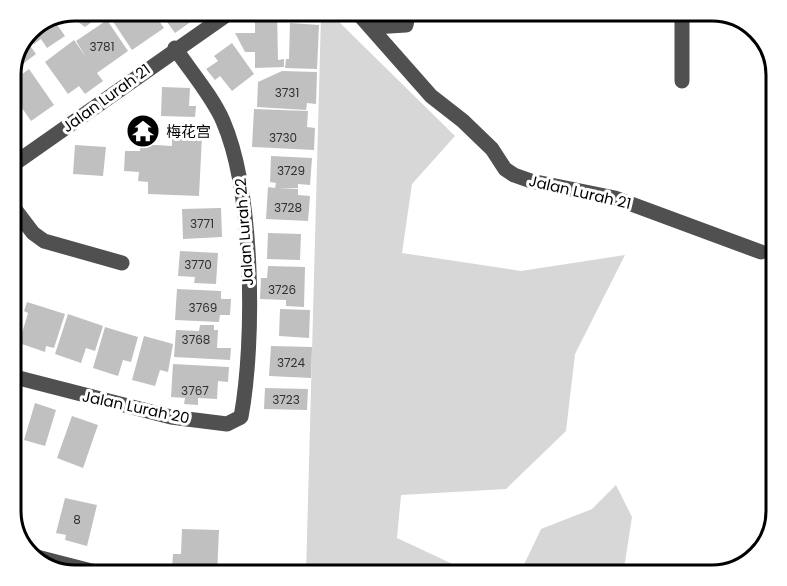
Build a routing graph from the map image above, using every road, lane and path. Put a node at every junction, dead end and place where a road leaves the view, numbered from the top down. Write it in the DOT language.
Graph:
graph roads {
  1 [pos="216,21"];
  2 [pos="367,21"];
  3 [pos="407,21"];
  4 [pos="682,21"];
  5 [pos="373,27"];
  6 [pos="175,48"];
  7 [pos="682,81"];
  8 [pos="21,159"];
  9 [pos="21,218"];
  10 [pos="761,252"];
  11 [pos="122,263"];
  12 [pos="21,379"];
  13 [pos="245,398"];
  1 -- 6 [label="street, Jalan Lurah 21"];
  2 -- 5 [label="street, Jalan Lurah 21"];
  3 -- 5 [label="street"];
  4 -- 7 [label="street"];
  5 -- 10 [label="street, Jalan Lurah 21"];
  6 -- 8 [label="street, Jalan Lurah 21"];
  6 -- 13 [label="street, Jalan Lurah 22"];
  9 -- 11 [label="street"];
  12 -- 13 [label="street, Jalan Lurah 20"];
}
